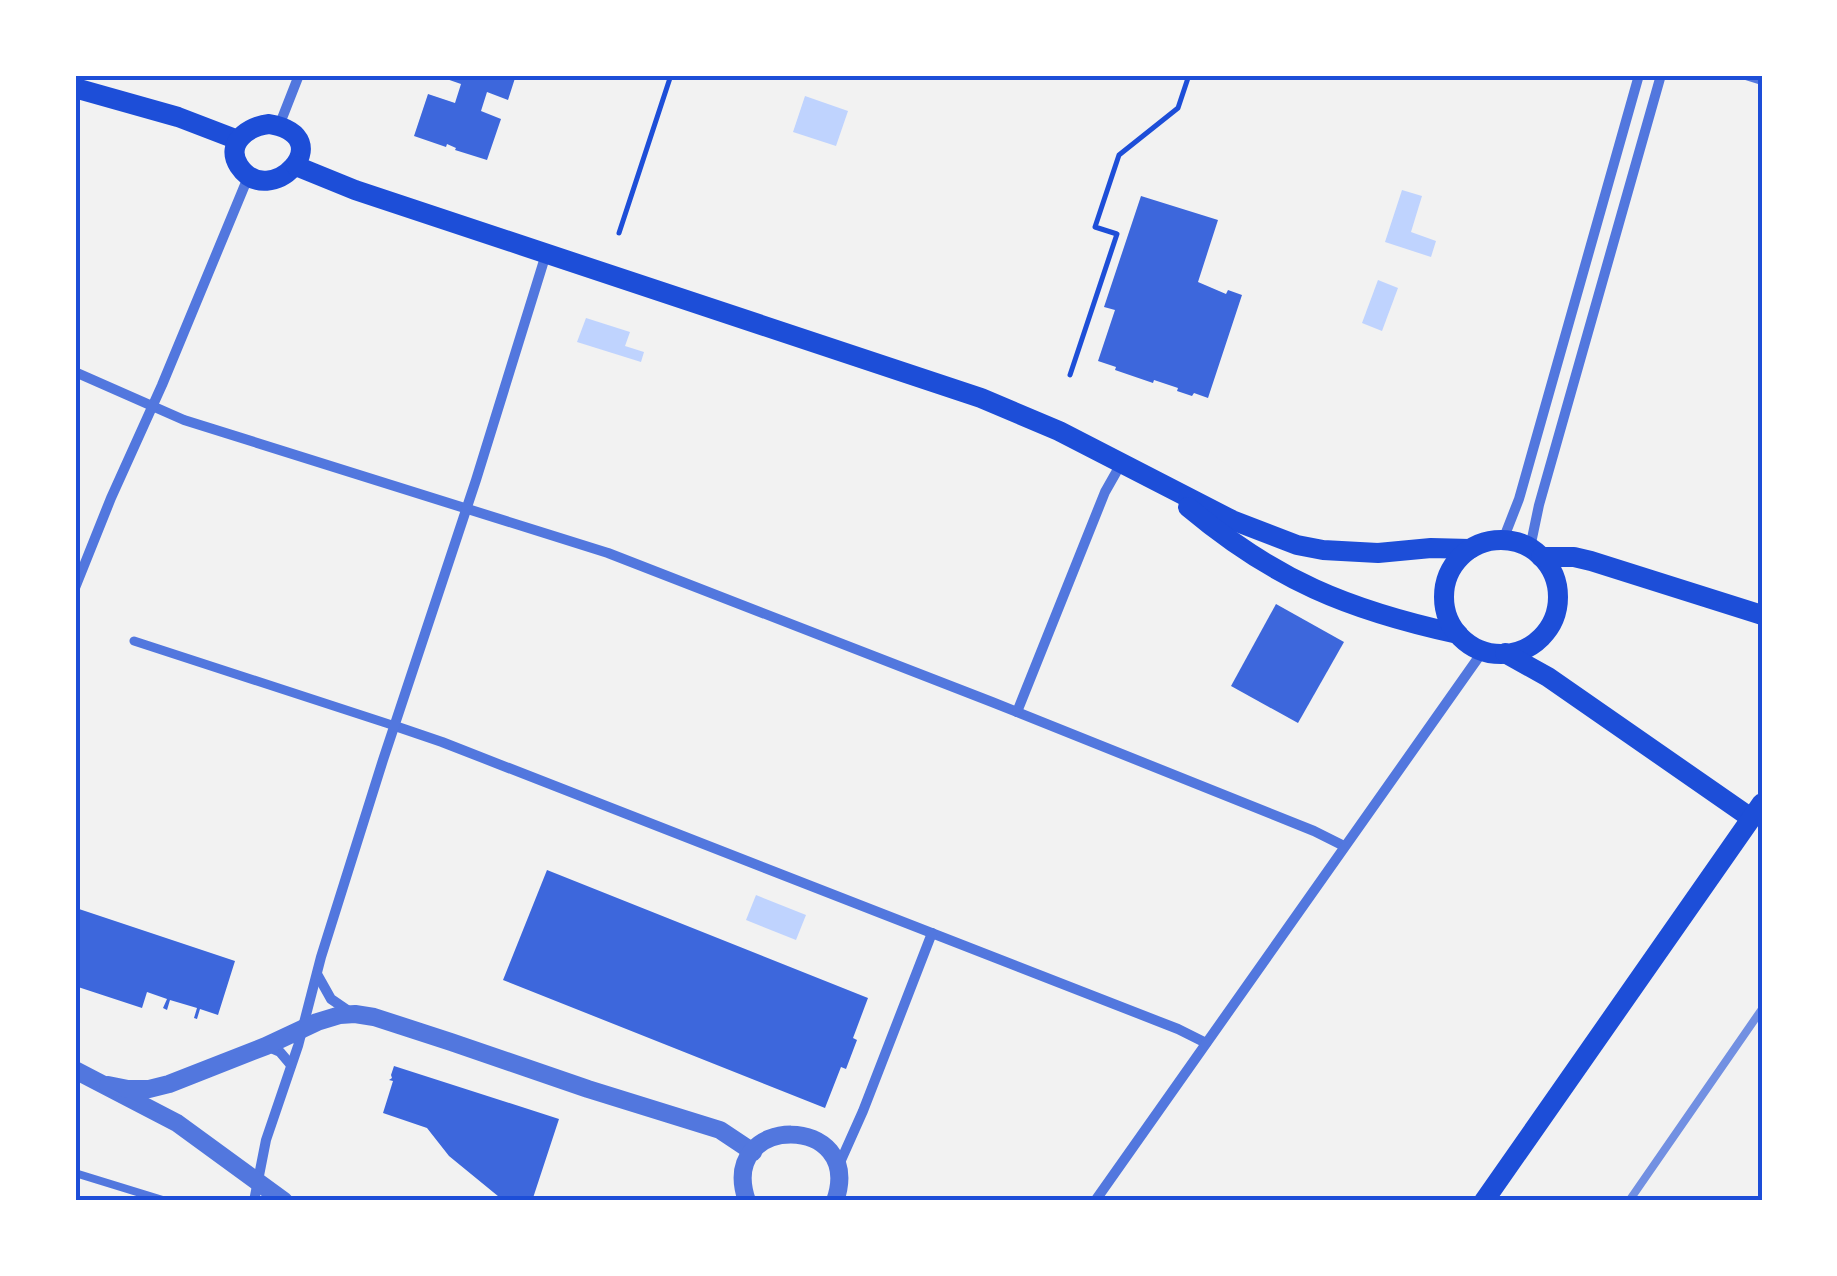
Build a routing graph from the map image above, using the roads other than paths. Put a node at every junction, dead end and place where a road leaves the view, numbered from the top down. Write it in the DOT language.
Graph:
graph roads {
  1 [pos="299,75"];
  2 [pos="1639,75"];
  3 [pos="1661,75"];
  4 [pos="1746,75"];
  5 [pos="1762,80"];
  6 [pos="75,88"];
  7 [pos="279,126"];
  8 [pos="238,140"];
  9 [pos="296,166"];
  10 [pos="249,175"];
  11 [pos="546,253"];
  12 [pos="75,372"];
  13 [pos="153,406"];
  14 [pos="1122,462"];
  15 [pos="1163,486"];
  16 [pos="466,508"];
  17 [pos="1503,540"];
  18 [pos="1470,549"];
  19 [pos="1536,553"];
  20 [pos="75,588"];
  21 [pos="1762,615"];
  22 [pos="1458,634"];
  23 [pos="134,641"];
  24 [pos="1483,650"];
  25 [pos="1505,653"];
  26 [pos="1017,712"];
  27 [pos="395,726"];
  28 [pos="1756,810"];
  29 [pos="1344,846"];
  30 [pos="932,933"];
  31 [pos="316,974"];
  32 [pos="355,1014"];
  33 [pos="301,1030"];
  34 [pos="1206,1043"];
  35 [pos="266,1046"];
  36 [pos="291,1066"];
  37 [pos="75,1070"];
  38 [pos="108,1086"];
  39 [pos="752,1152"];
  40 [pos="838,1168"];
  41 [pos="75,1173"];
  42 [pos="257,1180"];
  43 [pos="166,1201"];
  44 [pos="254,1201"];
  45 [pos="284,1201"];
  46 [pos="747,1201"];
  47 [pos="835,1201"];
  48 [pos="1096,1201"];
  49 [pos="1484,1201"];
  1 -- 7 [label="street"];
  2 -- 17 [label="street"];
  3 -- 19 [label="street"];
  4 -- 5 [label="street"];
  6 -- 8 [label="main road"];
  7 -- 8 [label="main road"];
  7 -- 9 [label="main road"];
  8 -- 10 [label="main road"];
  9 -- 10 [label="main road"];
  9 -- 11 [label="main road"];
  10 -- 13 [label="street"];
  11 -- 14 [label="main road"];
  11 -- 16 [label="street"];
  12 -- 13 [label="street"];
  13 -- 16 [label="street"];
  13 -- 20 [label="street"];
  14 -- 15 [label="main road"];
  14 -- 26 [label="street"];
  15 -- 18 [label="main road"];
  15 -- 22 [label="main road"];
  16 -- 26 [label="street"];
  16 -- 27 [label="street"];
  17 -- 18 [label="main road"];
  17 -- 19 [label="main road"];
  18 -- 22 [label="main road"];
  19 -- 21 [label="main road"];
  19 -- 25 [label="main road"];
  22 -- 24 [label="main road"];
  23 -- 27 [label="street"];
  24 -- 25 [label="main road"];
  24 -- 29 [label="street"];
  25 -- 28 [label="main road"];
  26 -- 29 [label="street"];
  27 -- 30 [label="street"];
  27 -- 31 [label="street"];
  28 -- 49 [label="main road"];
  29 -- 34 [label="street"];
  30 -- 34 [label="street"];
  30 -- 40 [label="street"];
  31 -- 32 [label="street"];
  31 -- 33 [label="street"];
  32 -- 33 [label="street"];
  32 -- 39 [label="street"];
  33 -- 35 [label="street"];
  33 -- 36 [label="street"];
  34 -- 48 [label="street"];
  35 -- 36 [label="street"];
  35 -- 38 [label="street"];
  36 -- 42 [label="street"];
  37 -- 38 [label="street"];
  38 -- 42 [label="street"];
  39 -- 40 [label="street"];
  39 -- 46 [label="street"];
  40 -- 47 [label="street"];
  41 -- 43 [label="lane"];
  42 -- 44 [label="street"];
  42 -- 45 [label="street"];
}
